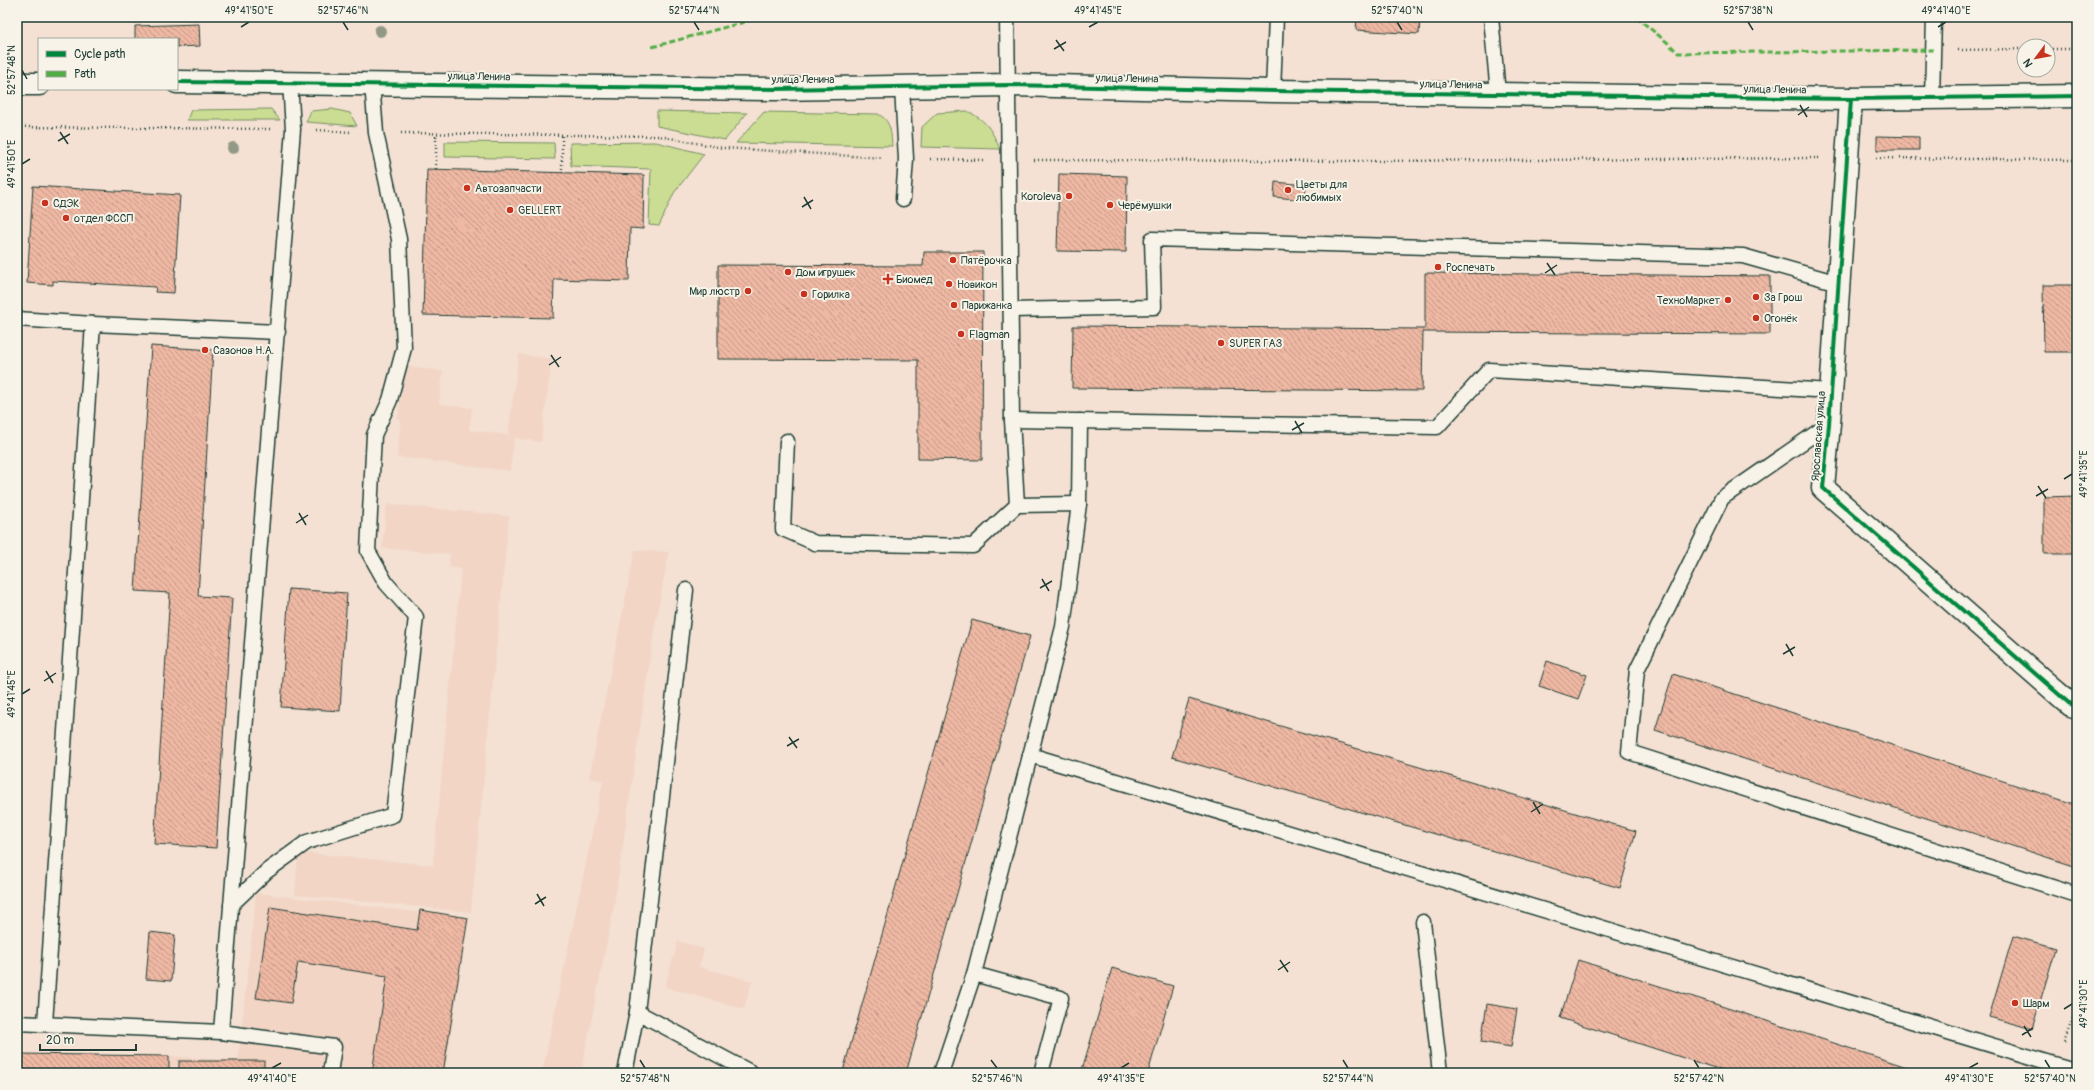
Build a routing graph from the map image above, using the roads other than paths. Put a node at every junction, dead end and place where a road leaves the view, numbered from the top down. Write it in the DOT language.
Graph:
graph roads {
  1 [pos="1007,17"];
  2 [pos="1276,17"];
  3 [pos="1491,17"];
  4 [pos="1934,17"];
  5 [pos="178,82"];
  6 [pos="290,82"];
  7 [pos="372,83"];
  8 [pos="17,84"];
  9 [pos="38,84"];
  10 [pos="1009,85"];
  11 [pos="902,87"];
  12 [pos="1273,91"];
  13 [pos="1498,94"];
  14 [pos="2077,96"];
  15 [pos="1932,98"];
  16 [pos="1850,99"];
  17 [pos="903,199"];
  18 [pos="1838,283"];
  19 [pos="1011,310"];
  20 [pos="17,319"];
  21 [pos="93,324"];
  22 [pos="278,332"];
  23 [pos="1831,391"];
  24 [pos="1012,420"];
  25 [pos="1080,421"];
  26 [pos="1829,424"];
  27 [pos="787,441"];
  28 [pos="1079,504"];
  29 [pos="1017,505"];
  30 [pos="686,590"];
  31 [pos="2077,707"];
  32 [pos="1030,755"];
  33 [pos="2077,895"];
  34 [pos="231,905"];
  35 [pos="1424,922"];
  36 [pos="974,974"];
  37 [pos="637,1012"];
  38 [pos="17,1023"];
  39 [pos="45,1023"];
  40 [pos="221,1032"];
  41 [pos="2077,1071"];
  42 [pos="330,1073"];
  43 [pos="625,1073"];
  44 [pos="752,1073"];
  45 [pos="941,1073"];
  46 [pos="1041,1073"];
  47 [pos="1440,1073"];
  1 -- 10 [label="lane"];
  2 -- 12 [label="lane"];
  3 -- 13 [label="lane"];
  4 -- 15 [label="lane"];
  5 -- 6 [label="street, улица Ленина"];
  6 -- 7 [label="street, улица Ленина"];
  6 -- 22 [label="lane"];
  7 -- 11 [label="street, улица Ленина"];
  7 -- 34 [label="lane"];
  8 -- 9 [label="street"];
  10 -- 11 [label="street, улица Ленина"];
  10 -- 12 [label="street, улица Ленина"];
  10 -- 19 [label="lane"];
  11 -- 17 [label="lane"];
  12 -- 13 [label="street, улица Ленина"];
  13 -- 16 [label="street, улица Ленина"];
  14 -- 15 [label="street, улица Ленина"];
  15 -- 16 [label="street, улица Ленина"];
  16 -- 18 [label="street, Ярославская улица"];
  18 -- 19 [label="lane"];
  18 -- 23 [label="street, Ярославская улица"];
  19 -- 24 [label="lane"];
  20 -- 21 [label="lane"];
  21 -- 22 [label="lane"];
  21 -- 39 [label="lane"];
  22 -- 34 [label="lane"];
  23 -- 25 [label="lane"];
  23 -- 26 [label="street, Ярославская улица"];
  24 -- 25 [label="lane"];
  24 -- 29 [label="lane"];
  25 -- 28 [label="lane"];
  26 -- 31 [label="street, Ярославская улица"];
  26 -- 33 [label="lane"];
  27 -- 29 [label="lane"];
  28 -- 29 [label="lane"];
  28 -- 32 [label="lane"];
  30 -- 37 [label="lane"];
  32 -- 36 [label="lane"];
  32 -- 41 [label="lane"];
  34 -- 40 [label="lane"];
  35 -- 47 [label="lane"];
  36 -- 45 [label="lane"];
  36 -- 46 [label="lane"];
  37 -- 43 [label="lane"];
  37 -- 44 [label="lane"];
  38 -- 39 [label="lane"];
  39 -- 40 [label="lane"];
  40 -- 42 [label="lane"];
}
